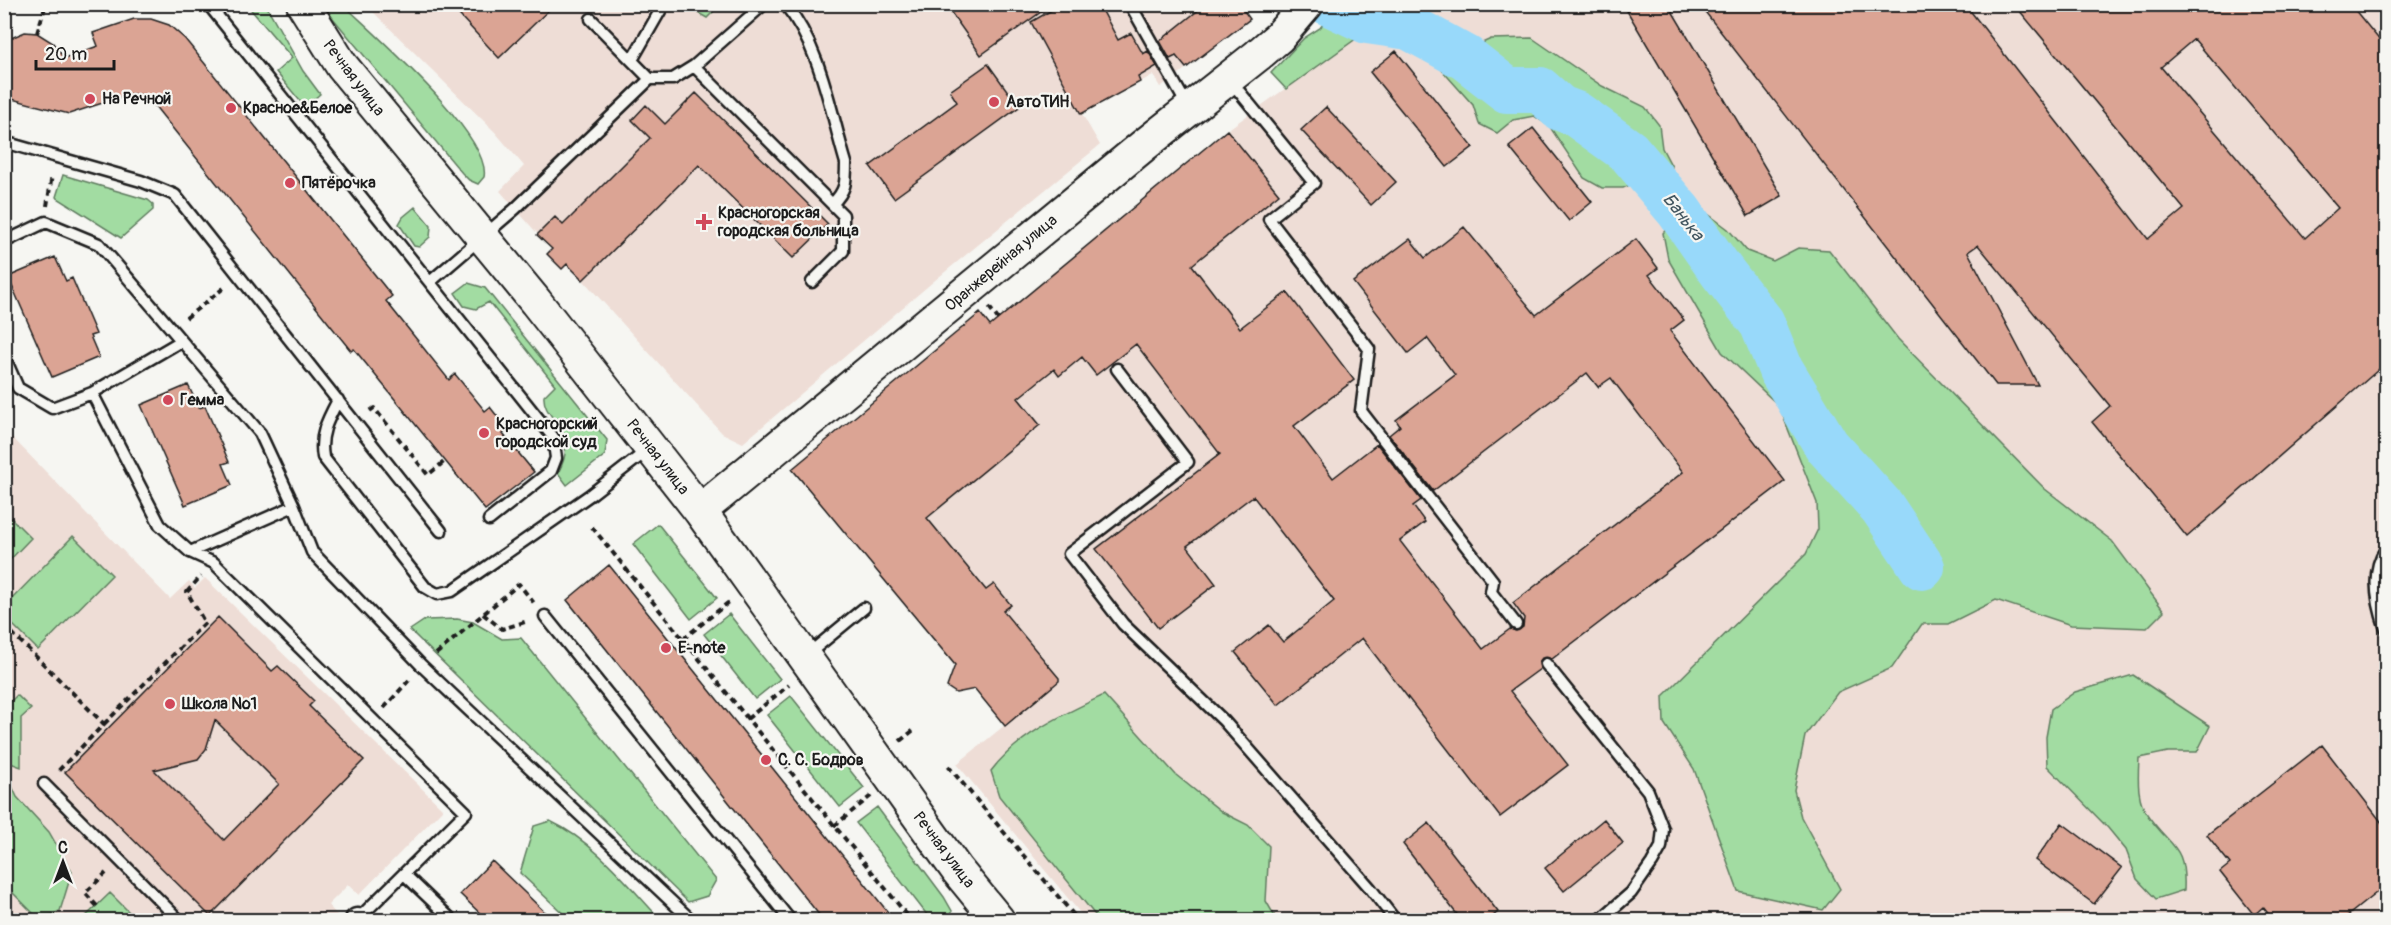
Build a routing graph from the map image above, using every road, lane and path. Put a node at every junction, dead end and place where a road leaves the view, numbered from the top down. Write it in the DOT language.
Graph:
graph roads {
  1 [pos="45,4"];
  2 [pos="208,4"];
  3 [pos="303,4"];
  4 [pos="664,4"];
  5 [pos="764,4"];
  6 [pos="784,4"];
  7 [pos="1130,4"];
  8 [pos="1303,9"];
  9 [pos="591,19"];
  10 [pos="37,33"];
  11 [pos="632,60"];
  12 [pos="694,66"];
  13 [pos="650,79"];
  14 [pos="1229,79"];
  15 [pos="1190,110"];
  16 [pos="4,142"];
  17 [pos="52,176"];
  18 [pos="47,193"];
  19 [pos="832,204"];
  20 [pos="483,238"];
  21 [pos="4,242"];
  22 [pos="238,275"];
  23 [pos="430,282"];
  24 [pos="812,282"];
  25 [pos="172,331"];
  26 [pos="181,341"];
  27 [pos="4,356"];
  28 [pos="1117,369"];
  29 [pos="92,393"];
  30 [pos="338,400"];
  31 [pos="356,423"];
  32 [pos="651,447"];
  33 [pos="445,460"];
  34 [pos="294,506"];
  35 [pos="700,511"];
  36 [pos="489,520"];
  37 [pos="592,527"];
  38 [pos="441,531"];
  39 [pos="2386,549"];
  40 [pos="190,552"];
  41 [pos="187,592"];
  42 [pos="730,601"];
  43 [pos="864,609"];
  44 [pos="483,614"];
  45 [pos="545,616"];
  46 [pos="1516,624"];
  47 [pos="4,626"];
  48 [pos="2386,629"];
  49 [pos="683,639"];
  50 [pos="1546,664"];
  51 [pos="422,666"];
  52 [pos="798,670"];
  53 [pos="747,719"];
  54 [pos="373,720"];
  55 [pos="104,724"];
  56 [pos="915,729"];
  57 [pos="899,741"];
  58 [pos="948,766"];
  59 [pos="44,784"];
  60 [pos="862,803"];
  61 [pos="834,826"];
  62 [pos="120,860"];
  63 [pos="404,874"];
  64 [pos="97,906"];
  65 [pos="357,920"];
  66 [pos="179,921"];
  67 [pos="452,921"];
  68 [pos="691,921"];
  69 [pos="790,921"];
  70 [pos="911,921"];
  71 [pos="998,921"];
  72 [pos="1078,921"];
  73 [pos="1395,921"];
  74 [pos="1600,921"];
  1 -- 10 [label="path"];
  2 -- 23 [label="lane"];
  3 -- 20 [label="main road, Речная улица"];
  4 -- 11 [label="lane"];
  5 -- 12 [label="lane"];
  6 -- 19 [label="lane"];
  7 -- 15 [label="lane"];
  8 -- 14 [label="main road, Оранжерейная улица"];
  9 -- 11 [label="lane"];
  11 -- 13 [label="lane"];
  12 -- 13 [label="lane"];
  12 -- 19 [label="lane"];
  13 -- 20 [label="lane"];
  14 -- 15 [label="main road, Оранжерейная улица"];
  14 -- 46 [label="lane"];
  15 -- 35 [label="main road, Оранжерейная улица"];
  16 -- 22 [label="lane"];
  17 -- 18 [label="path"];
  19 -- 24 [label="lane"];
  20 -- 23 [label="lane"];
  20 -- 32 [label="main road, Речная улица"];
  21 -- 25 [label="lane"];
  22 -- 25 [label="path"];
  22 -- 30 [label="lane"];
  23 -- 36 [label="lane"];
  25 -- 26 [label="lane"];
  26 -- 29 [label="lane"];
  26 -- 34 [label="lane"];
  27 -- 29 [label="lane"];
  28 -- 73 [label="lane"];
  29 -- 40 [label="lane"];
  30 -- 31 [label="lane"];
  30 -- 32 [label="lane"];
  31 -- 33 [label="path"];
  31 -- 38 [label="lane"];
  32 -- 35 [label="main road, Речная улица"];
  34 -- 40 [label="lane"];
  34 -- 51 [label="lane"];
  35 -- 52 [label="main road, Речная улица"];
  37 -- 49 [label="path"];
  39 -- 48 [label="lane"];
  40 -- 54 [label="lane"];
  41 -- 55 [label="path"];
  42 -- 49 [label="path"];
  43 -- 52 [label="lane"];
  44 -- 45 [label="path"];
  44 -- 45 [label="path"];
  44 -- 51 [label="path"];
  45 -- 69 [label="lane"];
  47 -- 55 [label="path"];
  49 -- 53 [label="path"];
  50 -- 74 [label="lane"];
  51 -- 54 [label="path"];
  51 -- 68 [label="lane"];
  52 -- 53 [label="path"];
  52 -- 71 [label="main road, Речная улица"];
  53 -- 61 [label="path"];
  54 -- 63 [label="lane"];
  55 -- 59 [label="path"];
  56 -- 57 [label="path"];
  58 -- 72 [label="path"];
  59 -- 62 [label="lane"];
  60 -- 61 [label="path"];
  61 -- 70 [label="path"];
  62 -- 64 [label="path"];
  62 -- 66 [label="lane"];
  63 -- 65 [label="lane"];
  63 -- 67 [label="lane"];
}
